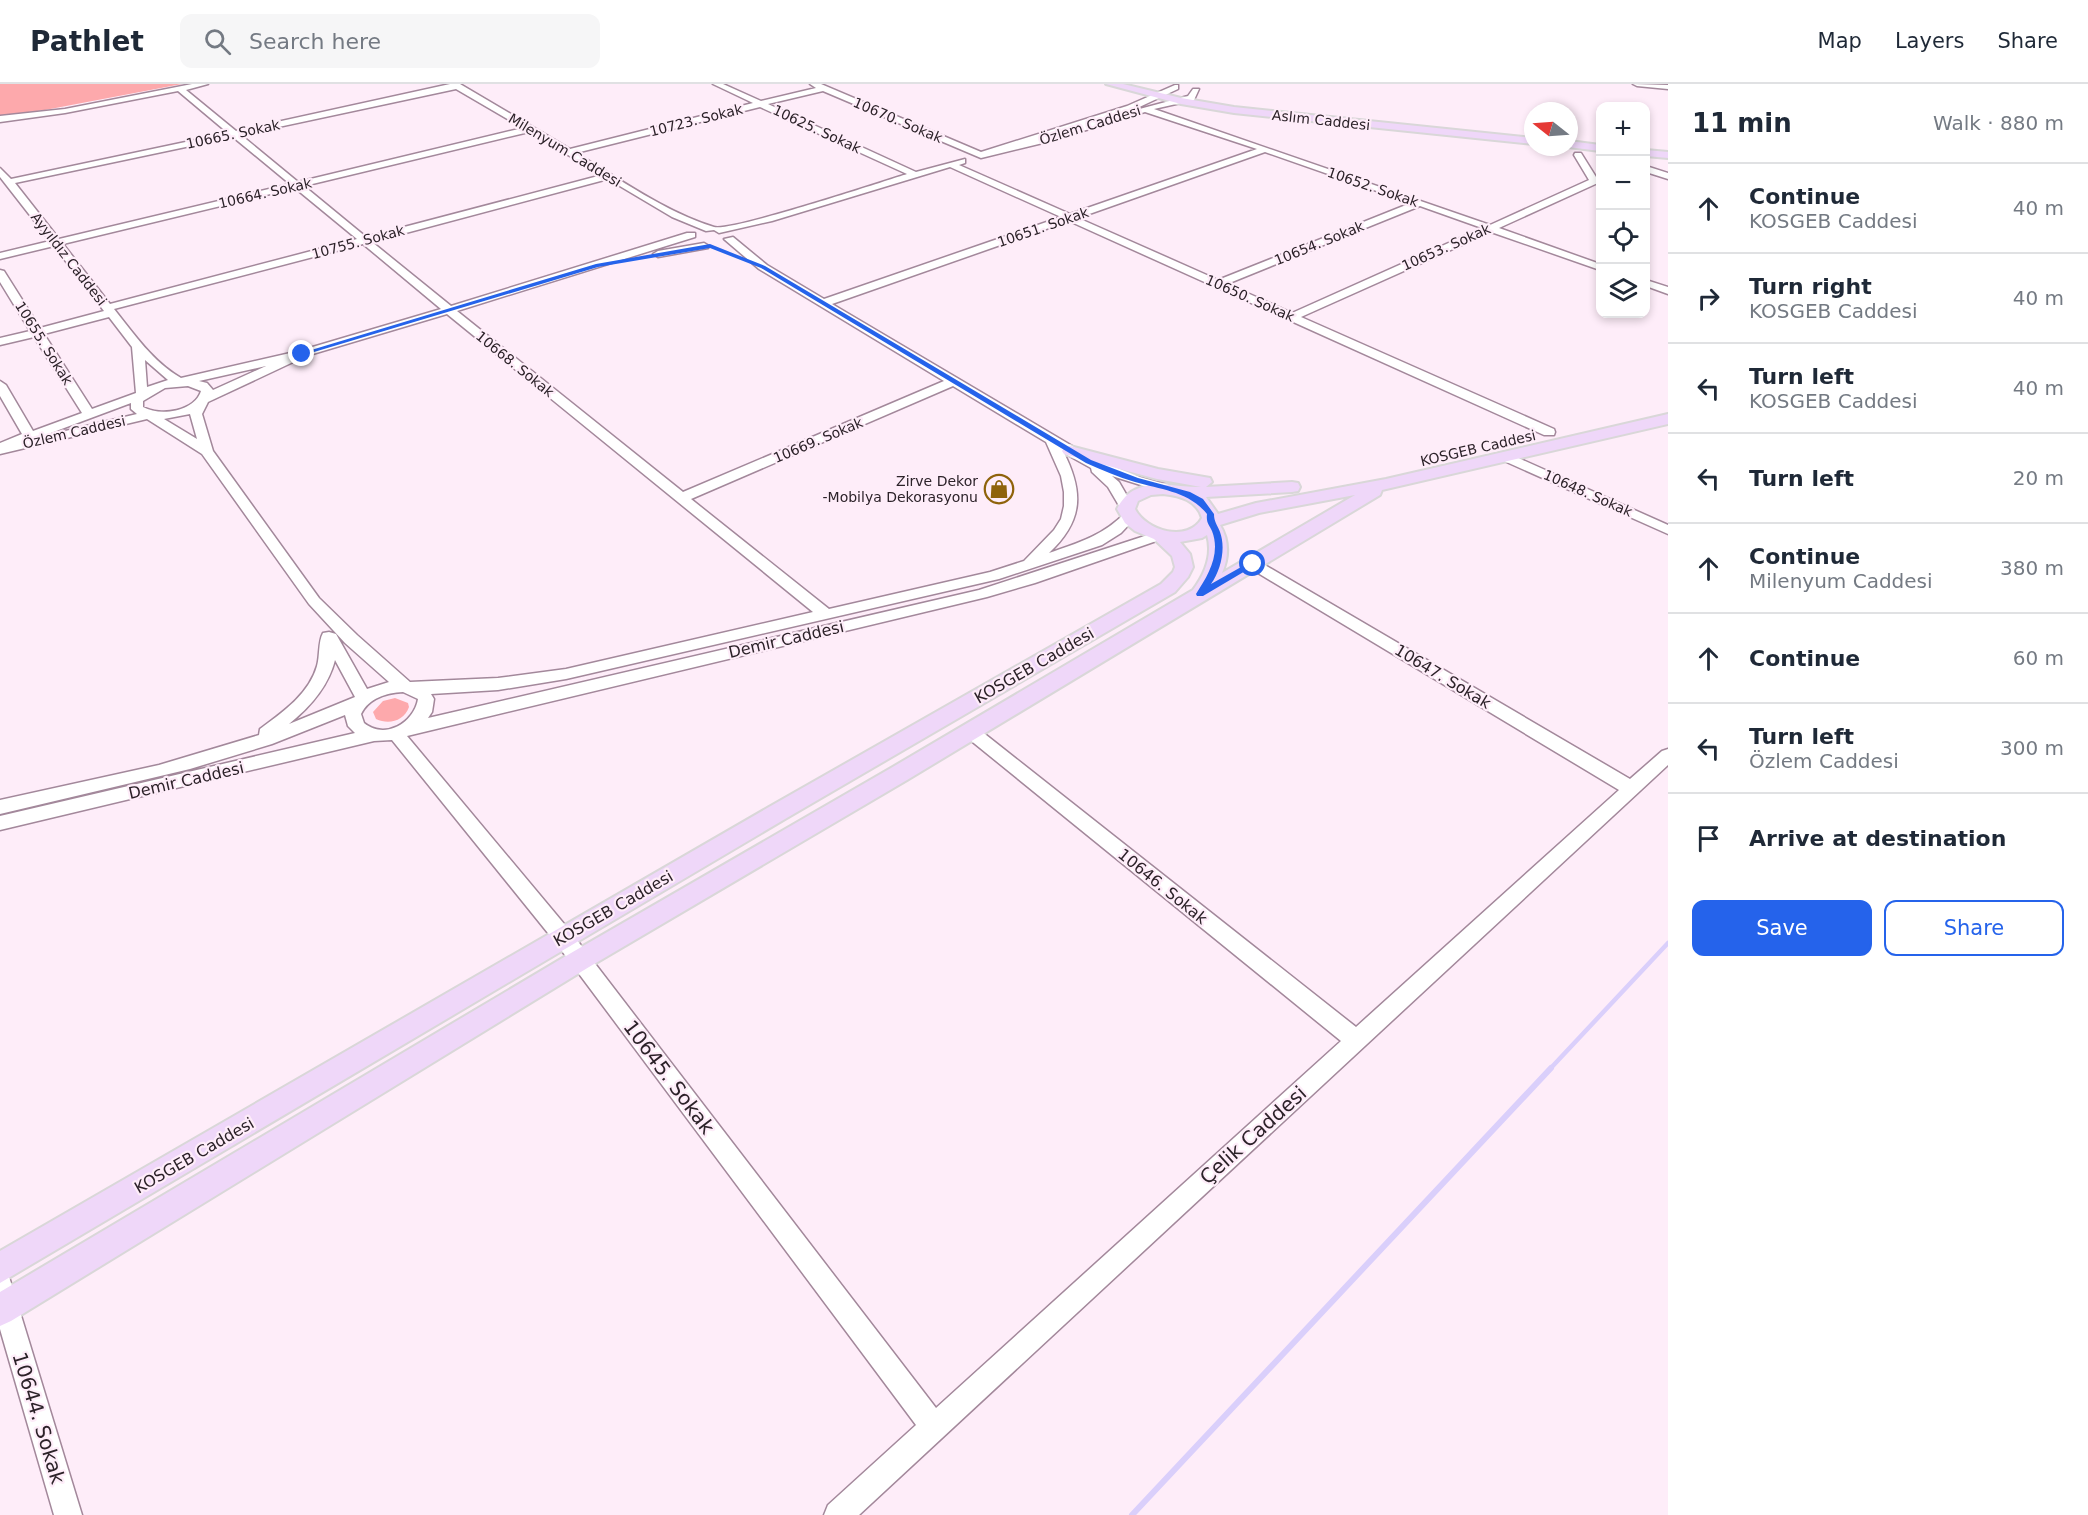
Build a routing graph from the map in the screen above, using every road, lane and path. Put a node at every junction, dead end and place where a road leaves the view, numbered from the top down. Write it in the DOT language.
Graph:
graph roads {
  1 [pos="204,84"];
  2 [pos="717,84"];
  3 [pos="814,84"];
  4 [pos="1111,84"];
  5 [pos="1161,84"];
  6 [pos="1637,84"];
  7 [pos="456,85"];
  8 [pos="1175,87"];
  9 [pos="1668,87"];
  10 [pos="824,88"];
  11 [pos="180,89"];
  12 [pos="1196,92"];
  13 [pos="1209,94"];
  14 [pos="1154,95"];
  15 [pos="1248,100"];
  16 [pos="1181,101"];
  17 [pos="760,104"];
  18 [pos="1130,108"];
  19 [pos="1145,109"];
  20 [pos="65,111"];
  21 [pos="1265,114"];
  22 [pos="0,119"];
  23 [pos="0,127"];
  24 [pos="530,129"];
  25 [pos="1524,131"];
  26 [pos="234,134"];
  27 [pos="1578,137"];
  28 [pos="1596,139"];
  29 [pos="1524,140"];
  30 [pos="1650,144"];
  31 [pos="1578,145"];
  32 [pos="1668,146"];
  33 [pos="1596,147"];
  34 [pos="1263,150"];
  35 [pos="569,152"];
  36 [pos="1650,153"];
  37 [pos="981,155"];
  38 [pos="1578,155"];
  39 [pos="1668,155"];
  40 [pos="950,164"];
  41 [pos="1650,170"];
  42 [pos="0,171"];
  43 [pos="916,175"];
  44 [pos="609,176"];
  45 [pos="1668,176"];
  46 [pos="1596,178"];
  47 [pos="1596,181"];
  48 [pos="8,182"];
  49 [pos="297,185"];
  50 [pos="1420,203"];
  51 [pos="675,215"];
  52 [pos="1070,218"];
  53 [pos="769,219"];
  54 [pos="1488,227"];
  55 [pos="714,230"];
  56 [pos="692,234"];
  57 [pos="729,237"];
  58 [pos="364,240"];
  59 [pos="56,243"];
  60 [pos="704,246"];
  61 [pos="731,254"];
  62 [pos="0,256"];
  63 [pos="598,266"];
  64 [pos="1596,266"];
  65 [pos="763,267"];
  66 [pos="0,273"];
  67 [pos="1218,284"];
  68 [pos="1650,284"];
  69 [pos="1668,291"];
  70 [pos="823,303"];
  71 [pos="109,310"];
  72 [pos="449,310"];
  73 [pos="1292,317"];
  74 [pos="38,332"];
  75 [pos="0,342"];
  76 [pos="138,347"];
  77 [pos="302,354"];
  78 [pos="954,381"];
  79 [pos="179,382"];
  80 [pos="0,385"];
  81 [pos="142,395"];
  82 [pos="203,400"];
  83 [pos="1668,405"];
  84 [pos="88,413"];
  85 [pos="148,415"];
  86 [pos="1668,419"];
  87 [pos="1549,432"];
  88 [pos="29,435"];
  89 [pos="1051,439"];
  90 [pos="0,448"];
  91 [pos="207,451"];
  92 [pos="1070,451"];
  93 [pos="1507,457"];
  94 [pos="1089,462"];
  95 [pos="1386,484"];
  96 [pos="1292,487"];
  97 [pos="1176,491"];
  98 [pos="681,498"];
  99 [pos="1128,512"];
  100 [pos="1210,522"];
  101 [pos="1668,530"];
  102 [pos="1160,535"];
  103 [pos="1253,564"];
  104 [pos="1025,567"];
  105 [pos="1200,594"];
  106 [pos="314,601"];
  107 [pos="825,614"];
  108 [pos="329,637"];
  109 [pos="409,687"];
  110 [pos="361,701"];
  111 [pos="402,731"];
  112 [pos="970,732"];
  113 [pos="373,735"];
  114 [pos="251,745"];
  115 [pos="1668,755"];
  116 [pos="1632,789"];
  117 [pos="0,807"];
  118 [pos="0,823"];
  119 [pos="563,937"];
  120 [pos="580,960"];
  121 [pos="1357,1041"];
  122 [pos="0,1268"];
  123 [pos="2,1301"];
  124 [pos="934,1427"];
  125 [pos="68,1515"];
  126 [pos="838,1515"];
  1 -- 11 [label="street"];
  2 -- 17 [label="street, 10625. Sokak"];
  3 -- 10 [label="street, 10670. Sokak"];
  4 -- 14 [label="main road, Aslım Caddesi"];
  4 -- 18 [label="main road"];
  5 -- 8 [label="main road"];
  6 -- 9 [label="street"];
  7 -- 24 [label="street, Milenyum Caddesi"];
  7 -- 26 [label="street, 10665. Sokak"];
  8 -- 12 [label="main road"];
  8 -- 14 [label="street, Özlem Caddesi"];
  10 -- 17 [label="street, 10723. Sokak"];
  10 -- 37 [label="street, 10670. Sokak"];
  11 -- 20 [label="street"];
  11 -- 26 [label="street, 10668. Sokak"];
  12 -- 13 [label="main road"];
  12 -- 16 [label="street, Özlem Caddesi"];
  14 -- 16 [label="main road, Aslım Caddesi"];
  14 -- 18 [label="street, Özlem Caddesi"];
  15 -- 25 [label="main road, Aslım Caddesi"];
  16 -- 19 [label="street, Özlem Caddesi"];
  16 -- 21 [label="main road, Aslım Caddesi"];
  17 -- 35 [label="street, 10723. Sokak"];
  17 -- 43 [label="street, 10625. Sokak"];
  18 -- 37 [label="street, Özlem Caddesi"];
  19 -- 21 [label="main road"];
  19 -- 34 [label="street, 10652. Sokak"];
  19 -- 37 [label="street, Özlem Caddesi"];
  20 -- 22 [label="street"];
  20 -- 23 [label="street"];
  21 -- 29 [label="main road, Aslım Caddesi"];
  24 -- 35 [label="street, Milenyum Caddesi"];
  24 -- 49 [label="street, 10664. Sokak"];
  26 -- 48 [label="street, 10665. Sokak"];
  26 -- 49 [label="street, 10668. Sokak"];
  27 -- 28 [label="main road"];
  30 -- 32 [label="main road"];
  31 -- 33 [label="main road"];
  34 -- 50 [label="street, 10652. Sokak"];
  34 -- 52 [label="street, 10651. Sokak"];
  35 -- 44 [label="street, Milenyum Caddesi"];
  36 -- 39 [label="main road"];
  37 -- 40 [label="street, Özlem Caddesi"];
  38 -- 46 [label="street"];
  40 -- 43 [label="street, Özlem Caddesi"];
  40 -- 52 [label="street, 10650. Sokak"];
  41 -- 45 [label="street"];
  42 -- 48 [label="street, Ayyıldız Caddesi"];
  43 -- 53 [label="street, Özlem Caddesi"];
  44 -- 51 [label="street, Milenyum Caddesi"];
  44 -- 58 [label="street, 10755. Sokak"];
  47 -- 54 [label="street, 10653. Sokak"];
  48 -- 59 [label="street, Ayyıldız Caddesi"];
  49 -- 58 [label="street, 10668. Sokak"];
  49 -- 59 [label="street, 10664. Sokak"];
  50 -- 54 [label="street, 10652. Sokak"];
  50 -- 67 [label="street, 10654. Sokak"];
  51 -- 55 [label="street"];
  51 -- 56 [label="street"];
  52 -- 67 [label="street, 10650. Sokak"];
  52 -- 70 [label="street, 10651. Sokak"];
  53 -- 55 [label="street, Özlem Caddesi"];
  53 -- 57 [label="street, Özlem Caddesi"];
  54 -- 64 [label="street, 10652. Sokak"];
  54 -- 73 [label="street, 10653. Sokak"];
  55 -- 56 [label="street, Özlem Caddesi"];
  55 -- 57 [label="street"];
  56 -- 60 [label="street"];
  56 -- 63 [label="street"];
  57 -- 60 [label="street, Özlem Caddesi"];
  57 -- 65 [label="street"];
  58 -- 71 [label="street, 10755. Sokak"];
  58 -- 72 [label="street, 10668. Sokak"];
  59 -- 62 [label="street, 10664. Sokak"];
  59 -- 71 [label="street, Ayyıldız Caddesi"];
  60 -- 63 [label="street"];
  61 -- 65 [label="street"];
  63 -- 72 [label="street"];
  65 -- 70 [label="street"];
  66 -- 74 [label="street, 10655. Sokak"];
  67 -- 73 [label="street, 10650. Sokak"];
  68 -- 69 [label="street"];
  70 -- 78 [label="street"];
  71 -- 74 [label="street, 10755. Sokak"];
  71 -- 76 [label="street, Ayyıldız Caddesi"];
  72 -- 77 [label="street"];
  72 -- 98 [label="street, 10668. Sokak"];
  73 -- 87 [label="street, 10650. Sokak"];
  74 -- 75 [label="street, 10755. Sokak"];
  74 -- 84 [label="street, 10655. Sokak"];
  76 -- 79 [label="street, Ayyıldız Caddesi"];
  76 -- 81 [label="street"];
  77 -- 79 [label="street"];
  77 -- 82 [label="street"];
  78 -- 89 [label="street"];
  78 -- 98 [label="street, 10669. Sokak"];
  79 -- 81 [label="street, Özlem Caddesi"];
  79 -- 82 [label="street"];
  80 -- 88 [label="street"];
  81 -- 84 [label="street, Özlem Caddesi"];
  81 -- 85 [label="street"];
  82 -- 85 [label="street, Özlem Caddesi"];
  82 -- 91 [label="street"];
  83 -- 87 [label="main road, KOSGEB Caddesi"];
  84 -- 88 [label="street, Özlem Caddesi"];
  85 -- 90 [label="street, Özlem Caddesi"];
  85 -- 91 [label="street"];
  86 -- 93 [label="main road, KOSGEB Caddesi"];
  87 -- 96 [label="main road, KOSGEB Caddesi"];
  88 -- 90 [label="street, Özlem Caddesi"];
  89 -- 92 [label="street"];
  89 -- 104 [label="street"];
  91 -- 106 [label="street"];
  92 -- 94 [label="street"];
  92 -- 96 [label="main road"];
  93 -- 95 [label="main road, KOSGEB Caddesi"];
  93 -- 101 [label="street, 10648. Sokak"];
  94 -- 97 [label="street"];
  94 -- 99 [label="street"];
  95 -- 100 [label="main road, KOSGEB Caddesi"];
  95 -- 103 [label="main road, KOSGEB Caddesi"];
  96 -- 97 [label="main road, KOSGEB Caddesi"];
  97 -- 99 [label="main road, KOSGEB Caddesi"];
  97 -- 100 [label="main road"];
  98 -- 107 [label="street, 10668. Sokak"];
  99 -- 102 [label="main road"];
  99 -- 104 [label="street, Demir Caddesi"];
  100 -- 102 [label="main road"];
  100 -- 105 [label="main road, KOSGEB Caddesi"];
  102 -- 111 [label="street, Demir Caddesi"];
  102 -- 119 [label="main road, KOSGEB Caddesi"];
  103 -- 105 [label="main road, KOSGEB Caddesi"];
  103 -- 116 [label="street, 10647. Sokak"];
  104 -- 107 [label="street, Demir Caddesi"];
  105 -- 112 [label="main road, KOSGEB Caddesi"];
  106 -- 108 [label="street"];
  106 -- 109 [label="street"];
  107 -- 109 [label="street, Demir Caddesi"];
  108 -- 110 [label="street"];
  108 -- 114 [label="street"];
  109 -- 110 [label="street"];
  109 -- 111 [label="street"];
  110 -- 113 [label="street"];
  110 -- 114 [label="street, Demir Caddesi"];
  111 -- 113 [label="street"];
  111 -- 119 [label="street, 10645. Sokak"];
  112 -- 120 [label="main road, KOSGEB Caddesi"];
  112 -- 121 [label="street, 10646. Sokak"];
  113 -- 118 [label="street, Demir Caddesi"];
  114 -- 117 [label="street, Demir Caddesi"];
  115 -- 116 [label="street, Çelik Caddesi"];
  116 -- 121 [label="street, Çelik Caddesi"];
  119 -- 120 [label="street, 10645. Sokak"];
  119 -- 122 [label="main road, KOSGEB Caddesi"];
  120 -- 123 [label="main road, KOSGEB Caddesi"];
  120 -- 124 [label="street, 10645. Sokak"];
  121 -- 124 [label="street, Çelik Caddesi"];
  123 -- 125 [label="street, 10644. Sokak"];
  124 -- 126 [label="street, Çelik Caddesi"];
}
